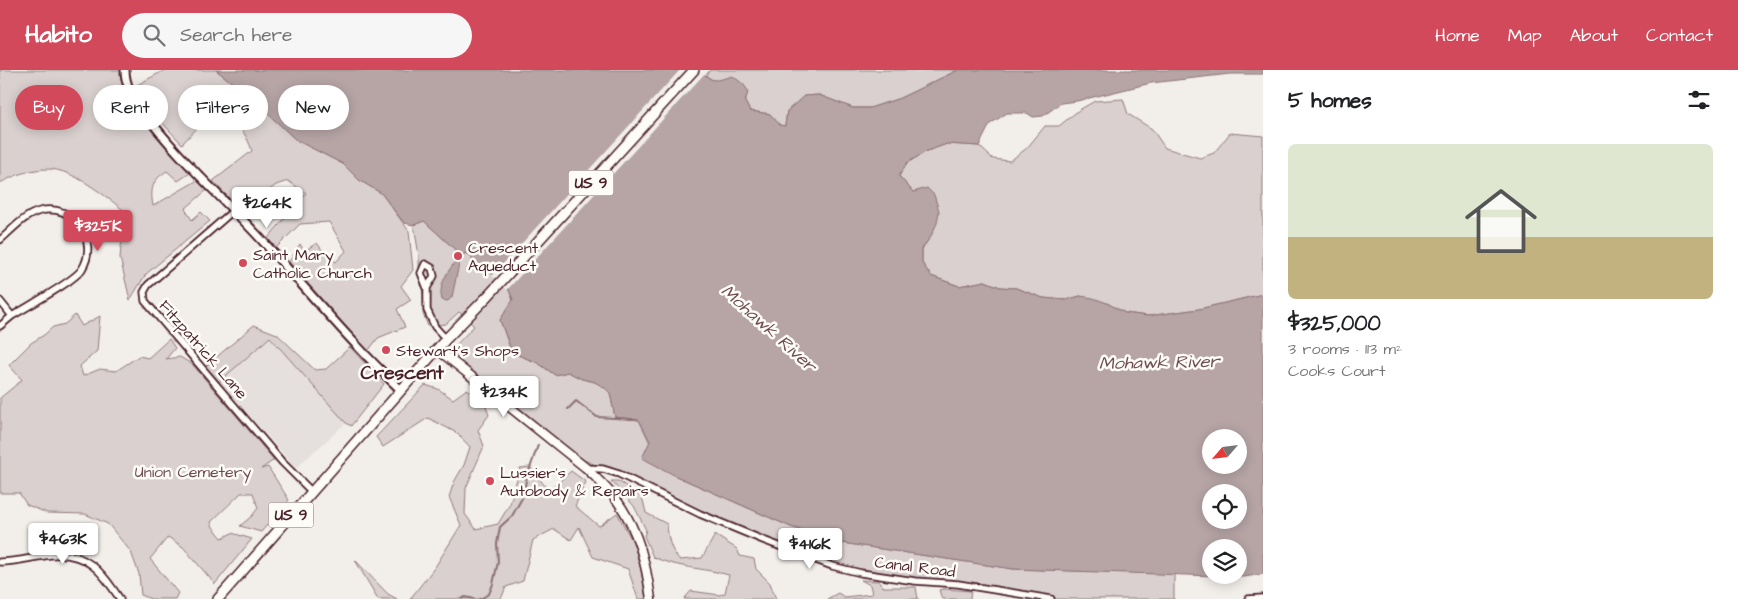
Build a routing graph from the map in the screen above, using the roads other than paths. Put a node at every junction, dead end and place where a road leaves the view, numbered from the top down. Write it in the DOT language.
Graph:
graph roads {
  1 [pos="125,70"];
  2 [pos="694,70"];
  3 [pos="234,210"];
  4 [pos="0,240"];
  5 [pos="427,288"];
  6 [pos="0,301"];
  7 [pos="12,316"];
  8 [pos="0,326"];
  9 [pos="446,339"];
  10 [pos="437,349"];
  11 [pos="401,390"];
  12 [pos="586,468"];
  13 [pos="311,492"];
  14 [pos="0,562"];
  15 [pos="1263,598"];
  16 [pos="120,599"];
  17 [pos="218,599"];
  18 [pos="651,599"];
  19 [pos="1051,599"];
  20 [pos="1248,599"];
  1 -- 3 [label="street"];
  2 -- 9 [label="main road, US 9"];
  3 -- 11 [label="street"];
  3 -- 13 [label="street, Fitzpatrick Lane"];
  4 -- 7 [label="street"];
  5 -- 9 [label="street"];
  6 -- 7 [label="street"];
  7 -- 8 [label="street"];
  9 -- 10 [label="main road, US 9"];
  10 -- 11 [label="main road, US 9"];
  10 -- 12 [label="main road"];
  11 -- 13 [label="main road, US 9"];
  12 -- 18 [label="main road"];
  12 -- 19 [label="street, Canal Road"];
  13 -- 17 [label="main road, US 9"];
  14 -- 16 [label="street"];
  15 -- 20 [label="street"];
}
